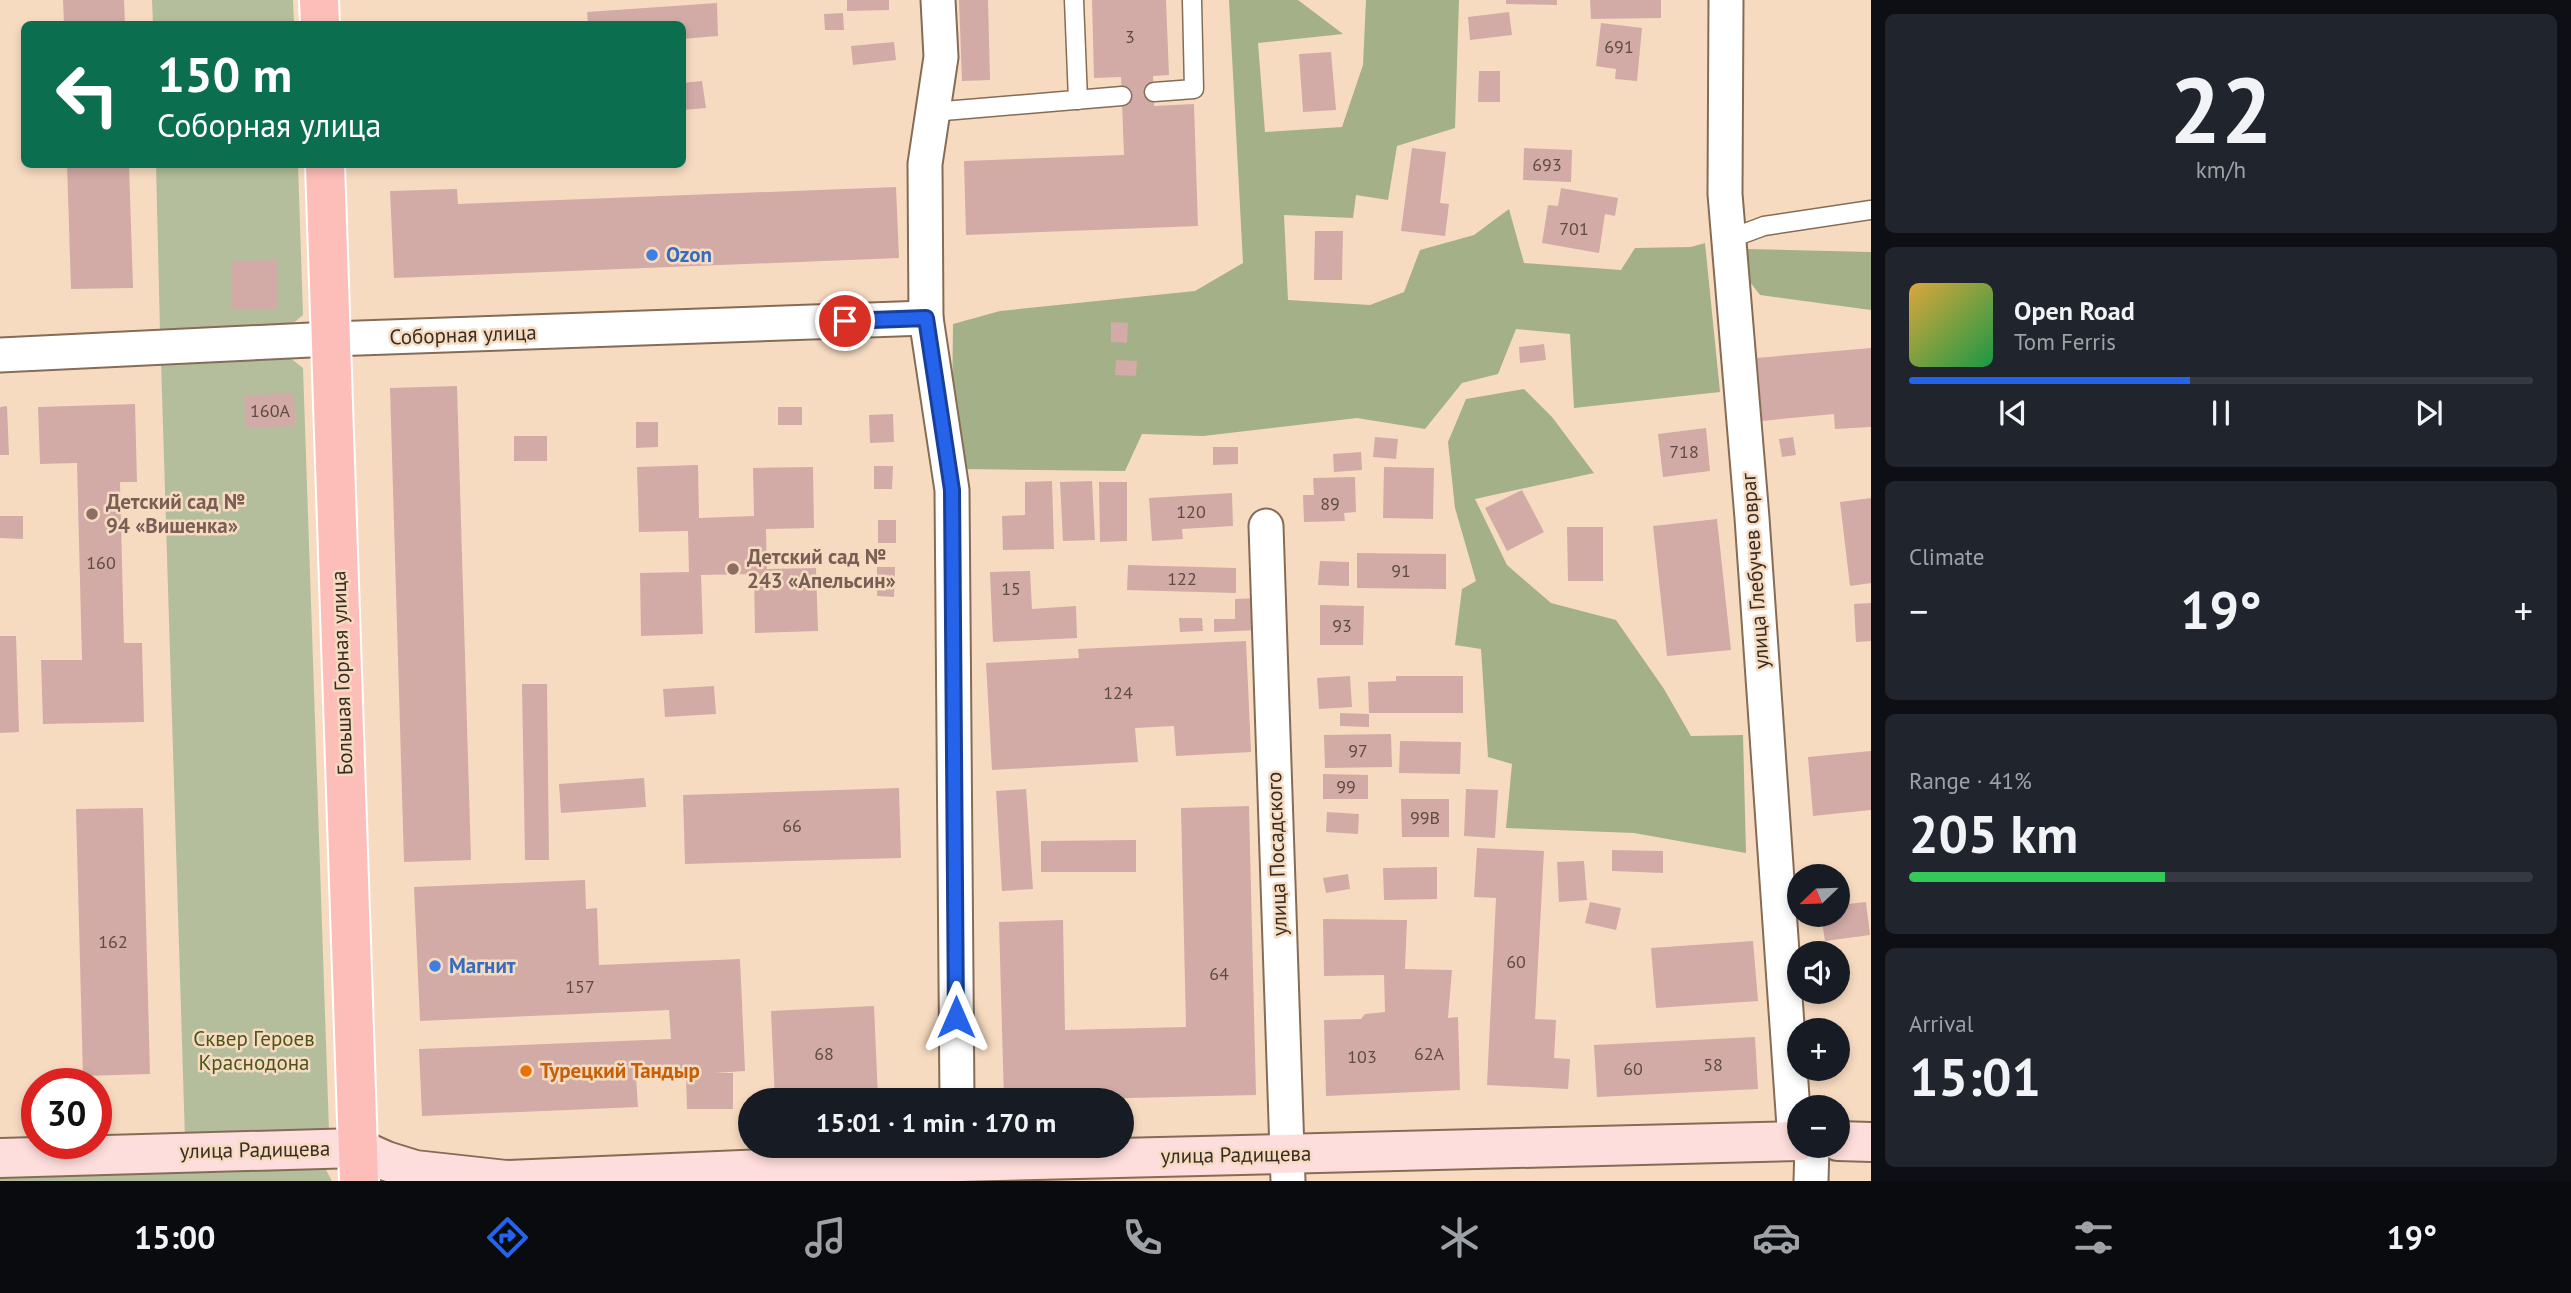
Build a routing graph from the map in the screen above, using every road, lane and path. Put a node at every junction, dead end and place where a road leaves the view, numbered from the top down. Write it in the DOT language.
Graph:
graph roads {
  1 [pos="319,0"];
  2 [pos="938,0"];
  3 [pos="1074,0"];
  4 [pos="1192,0"];
  5 [pos="1726,0"];
  6 [pos="320,21"];
  7 [pos="1154,92"];
  8 [pos="1122,96"];
  9 [pos="1078,100"];
  10 [pos="932,111"];
  11 [pos="325,168"];
  12 [pos="1871,209"];
  13 [pos="1729,239"];
  14 [pos="926,318"];
  15 [pos="331,340"];
  16 [pos="0,355"];
  17 [pos="1266,526"];
  18 [pos="957,1088"];
  19 [pos="1798,1095"];
  20 [pos="1850,1141"];
  21 [pos="1871,1142"];
  22 [pos="1787,1144"];
  23 [pos="0,1158"];
  24 [pos="890,1158"];
  25 [pos="1051,1158"];
  26 [pos="1806,1158"];
  27 [pos="358,1164"];
  28 [pos="1287,1168"];
  29 [pos="505,1181"];
  30 [pos="1811,1181"];
  1 -- 6 [label="main road"];
  2 -- 10 [label="street"];
  3 -- 9 [label="lane"];
  4 -- 7 [label="lane"];
  5 -- 13 [label="street, улица Глебучев овраг"];
  8 -- 9 [label="lane"];
  9 -- 10 [label="lane"];
  10 -- 14 [label="street"];
  11 -- 15 [label="main road, Большая Горная улица"];
  12 -- 13 [label="lane"];
  13 -- 19 [label="street, улица Глебучев овраг"];
  14 -- 15 [label="street, Соборная улица"];
  14 -- 18 [label="street"];
  15 -- 16 [label="street, Соборная улица"];
  15 -- 27 [label="main road, Большая Горная улица"];
  17 -- 28 [label="street, улица Посадского"];
  20 -- 21 [label="street"];
  22 -- 28 [label="street, улица Радищева"];
  23 -- 27 [label="street, улица Радищева"];
  24 -- 29 [label="street, улица Радищева"];
  25 -- 28 [label="street, улица Радищева"];
  26 -- 30 [label="street, улица Глебучев овраг"];
  27 -- 29 [label="street, улица Радищева"];
}
